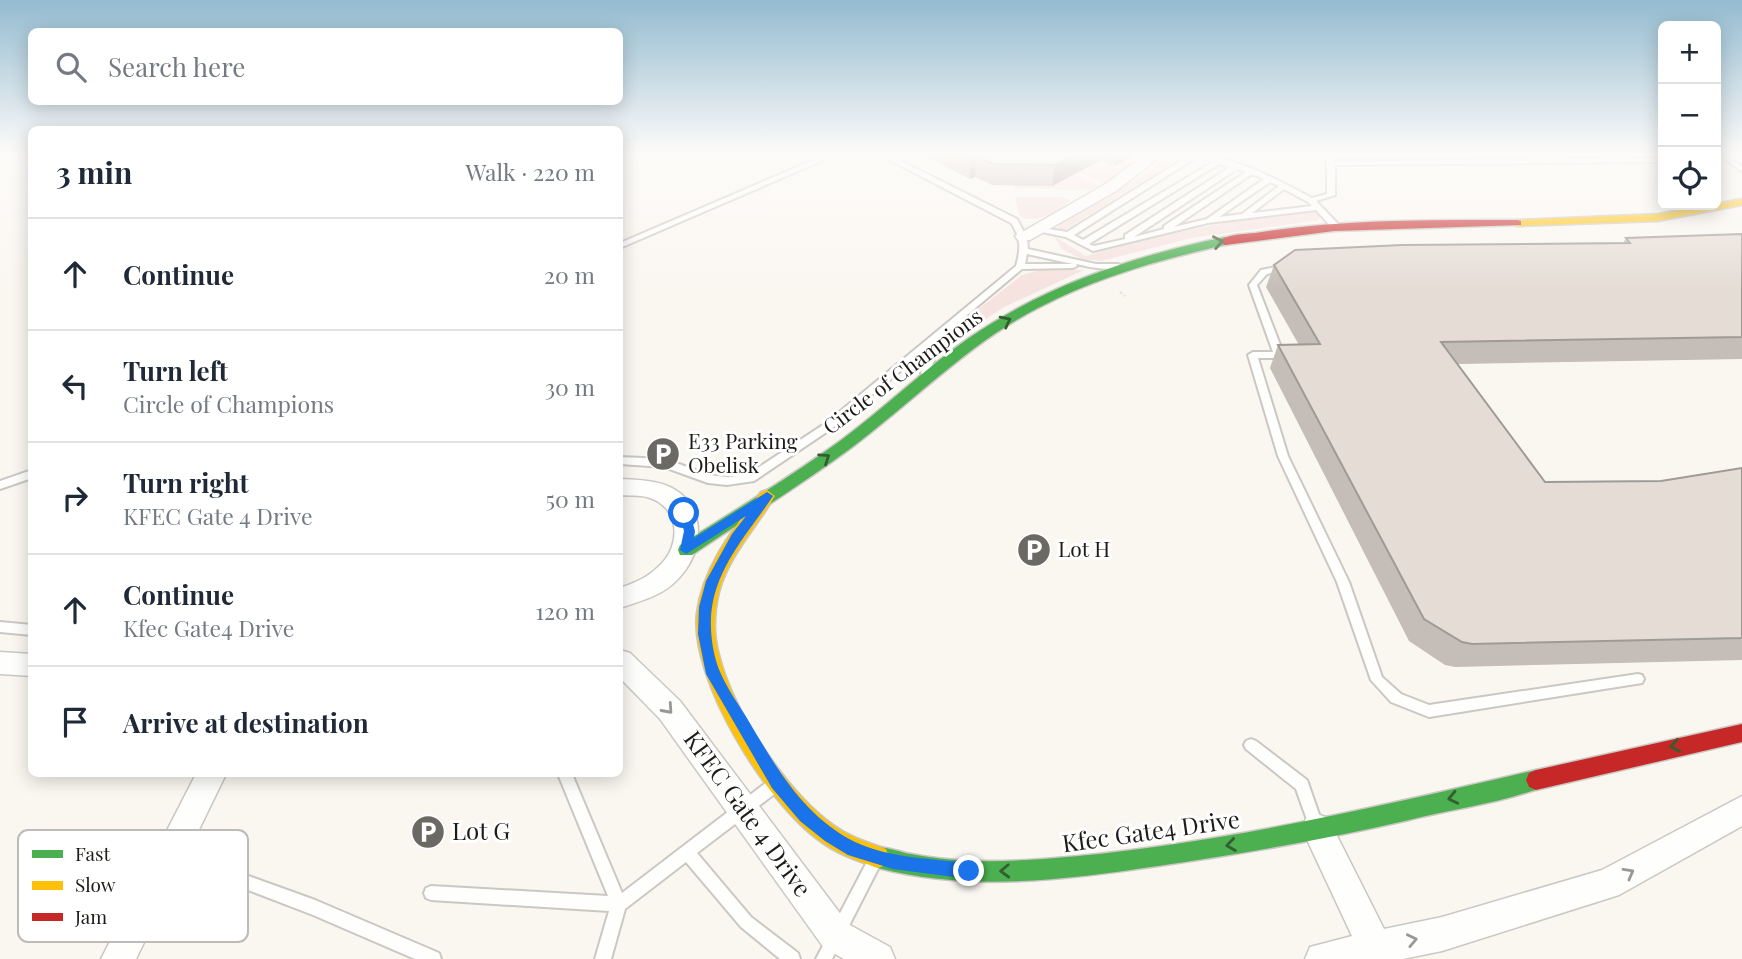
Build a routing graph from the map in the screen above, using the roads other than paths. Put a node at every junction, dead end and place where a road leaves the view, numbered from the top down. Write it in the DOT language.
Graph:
graph roads {
  1 [pos="728,200"];
  2 [pos="974,200"];
  3 [pos="1091,200"];
  4 [pos="1124,200"];
  5 [pos="1156,200"];
  6 [pos="1186,200"];
  7 [pos="1209,200"];
  8 [pos="1239,200"];
  9 [pos="1265,200"];
  10 [pos="1311,200"];
  11 [pos="1742,202"];
  12 [pos="1319,207"];
  13 [pos="1243,216"];
  14 [pos="1208,221"];
  15 [pos="1336,227"];
  16 [pos="1162,231"];
  17 [pos="1068,235"];
  18 [pos="1028,239"];
  19 [pos="1119,243"];
  20 [pos="1083,244"];
  21 [pos="623,245"];
  22 [pos="1128,265"];
  23 [pos="1294,265"];
  24 [pos="1096,266"];
  25 [pos="1020,267"];
  26 [pos="939,332"];
  27 [pos="923,382"];
  28 [pos="868,391"];
  29 [pos="893,405"];
  30 [pos="623,461"];
  31 [pos="28,475"];
  32 [pos="0,485"];
  33 [pos="623,486"];
  34 [pos="767,496"];
  35 [pos="686,550"];
  36 [pos="623,597"];
  37 [pos="0,626"];
  38 [pos="28,630"];
  39 [pos="0,663"];
  40 [pos="623,664"];
  41 [pos="28,665"];
  42 [pos="1638,679"];
  43 [pos="1742,733"];
  44 [pos="1251,745"];
  45 [pos="209,777"];
  46 [pos="566,777"];
  47 [pos="777,783"];
  48 [pos="743,808"];
  49 [pos="1742,810"];
  50 [pos="1317,829"];
  51 [pos="183,830"];
  52 [pos="688,853"];
  53 [pos="877,857"];
  54 [pos="248,883"];
  55 [pos="431,893"];
  56 [pos="619,904"];
  57 [pos="126,942"];
  58 [pos="830,947"];
  59 [pos="1375,948"];
  60 [pos="118,959"];
  61 [pos="433,959"];
  62 [pos="603,959"];
  63 [pos="792,959"];
  64 [pos="878,959"];
  65 [pos="1322,959"];
  1 -- 21 [label="lane"];
  2 -- 18 [label="lane"];
  3 -- 18 [label="street"];
  4 -- 17 [label="lane"];
  5 -- 20 [label="lane"];
  6 -- 19 [label="lane"];
  7 -- 16 [label="lane"];
  8 -- 14 [label="lane"];
  9 -- 13 [label="lane"];
  10 -- 12 [label="lane"];
  11 -- 15 [label="street, Circle of Champions"];
  12 -- 13 [label="lane"];
  12 -- 15 [label="lane"];
  13 -- 14 [label="lane"];
  14 -- 16 [label="lane"];
  22 -- 15 [label="street, Circle of Champions, one-way"];
  16 -- 19 [label="lane"];
  17 -- 18 [label="lane"];
  17 -- 20 [label="lane"];
  18 -- 24 [label="lane"];
  18 -- 25 [label="lane"];
  19 -- 20 [label="lane"];
  22 -- 24 [label="lane"];
  27 -- 22 [label="street, Circle of Champions, one-way"];
  23 -- 42 [label="lane"];
  24 -- 25 [label="lane"];
  25 -- 26 [label="lane"];
  26 -- 27 [label="lane"];
  26 -- 28 [label="lane"];
  27 -- 29 [label="street, Circle of Champions"];
  28 -- 29 [label="lane"];
  28 -- 30 [label="lane"];
  34 -- 29 [label="street, Circle of Champions, one-way"];
  31 -- 32 [label="lane"];
  33 -- 35 [label="street"];
  34 -- 35 [label="street, Circle of Champions"];
  34 -- 47 [label="street, Kfec Gate4 Drive"];
  35 -- 36 [label="street"];
  37 -- 38 [label="lane"];
  39 -- 41 [label="street"];
  40 -- 48 [label="street, KFEC Gate 4 Drive, one-way"];
  43 -- 50 [label="street, Kfec Gate4 Drive, one-way"];
  44 -- 50 [label="lane"];
  45 -- 51 [label="street"];
  46 -- 56 [label="lane"];
  47 -- 48 [label="lane"];
  47 -- 53 [label="street, Kfec Gate4 Drive"];
  48 -- 52 [label="lane"];
  48 -- 58 [label="street, KFEC Gate 4 Drive"];
  59 -- 49 [label="street, one-way"];
  50 -- 53 [label="street, Kfec Gate4 Drive, one-way"];
  50 -- 59 [label="street"];
  52 -- 56 [label="lane"];
  52 -- 63 [label="lane"];
  53 -- 58 [label="lane"];
  54 -- 61 [label="lane"];
  55 -- 56 [label="lane"];
  56 -- 62 [label="lane"];
  57 -- 60 [label="street"];
  58 -- 64 [label="street, KFEC Gate 4 Drive"];
  59 -- 65 [label="street"];
}
